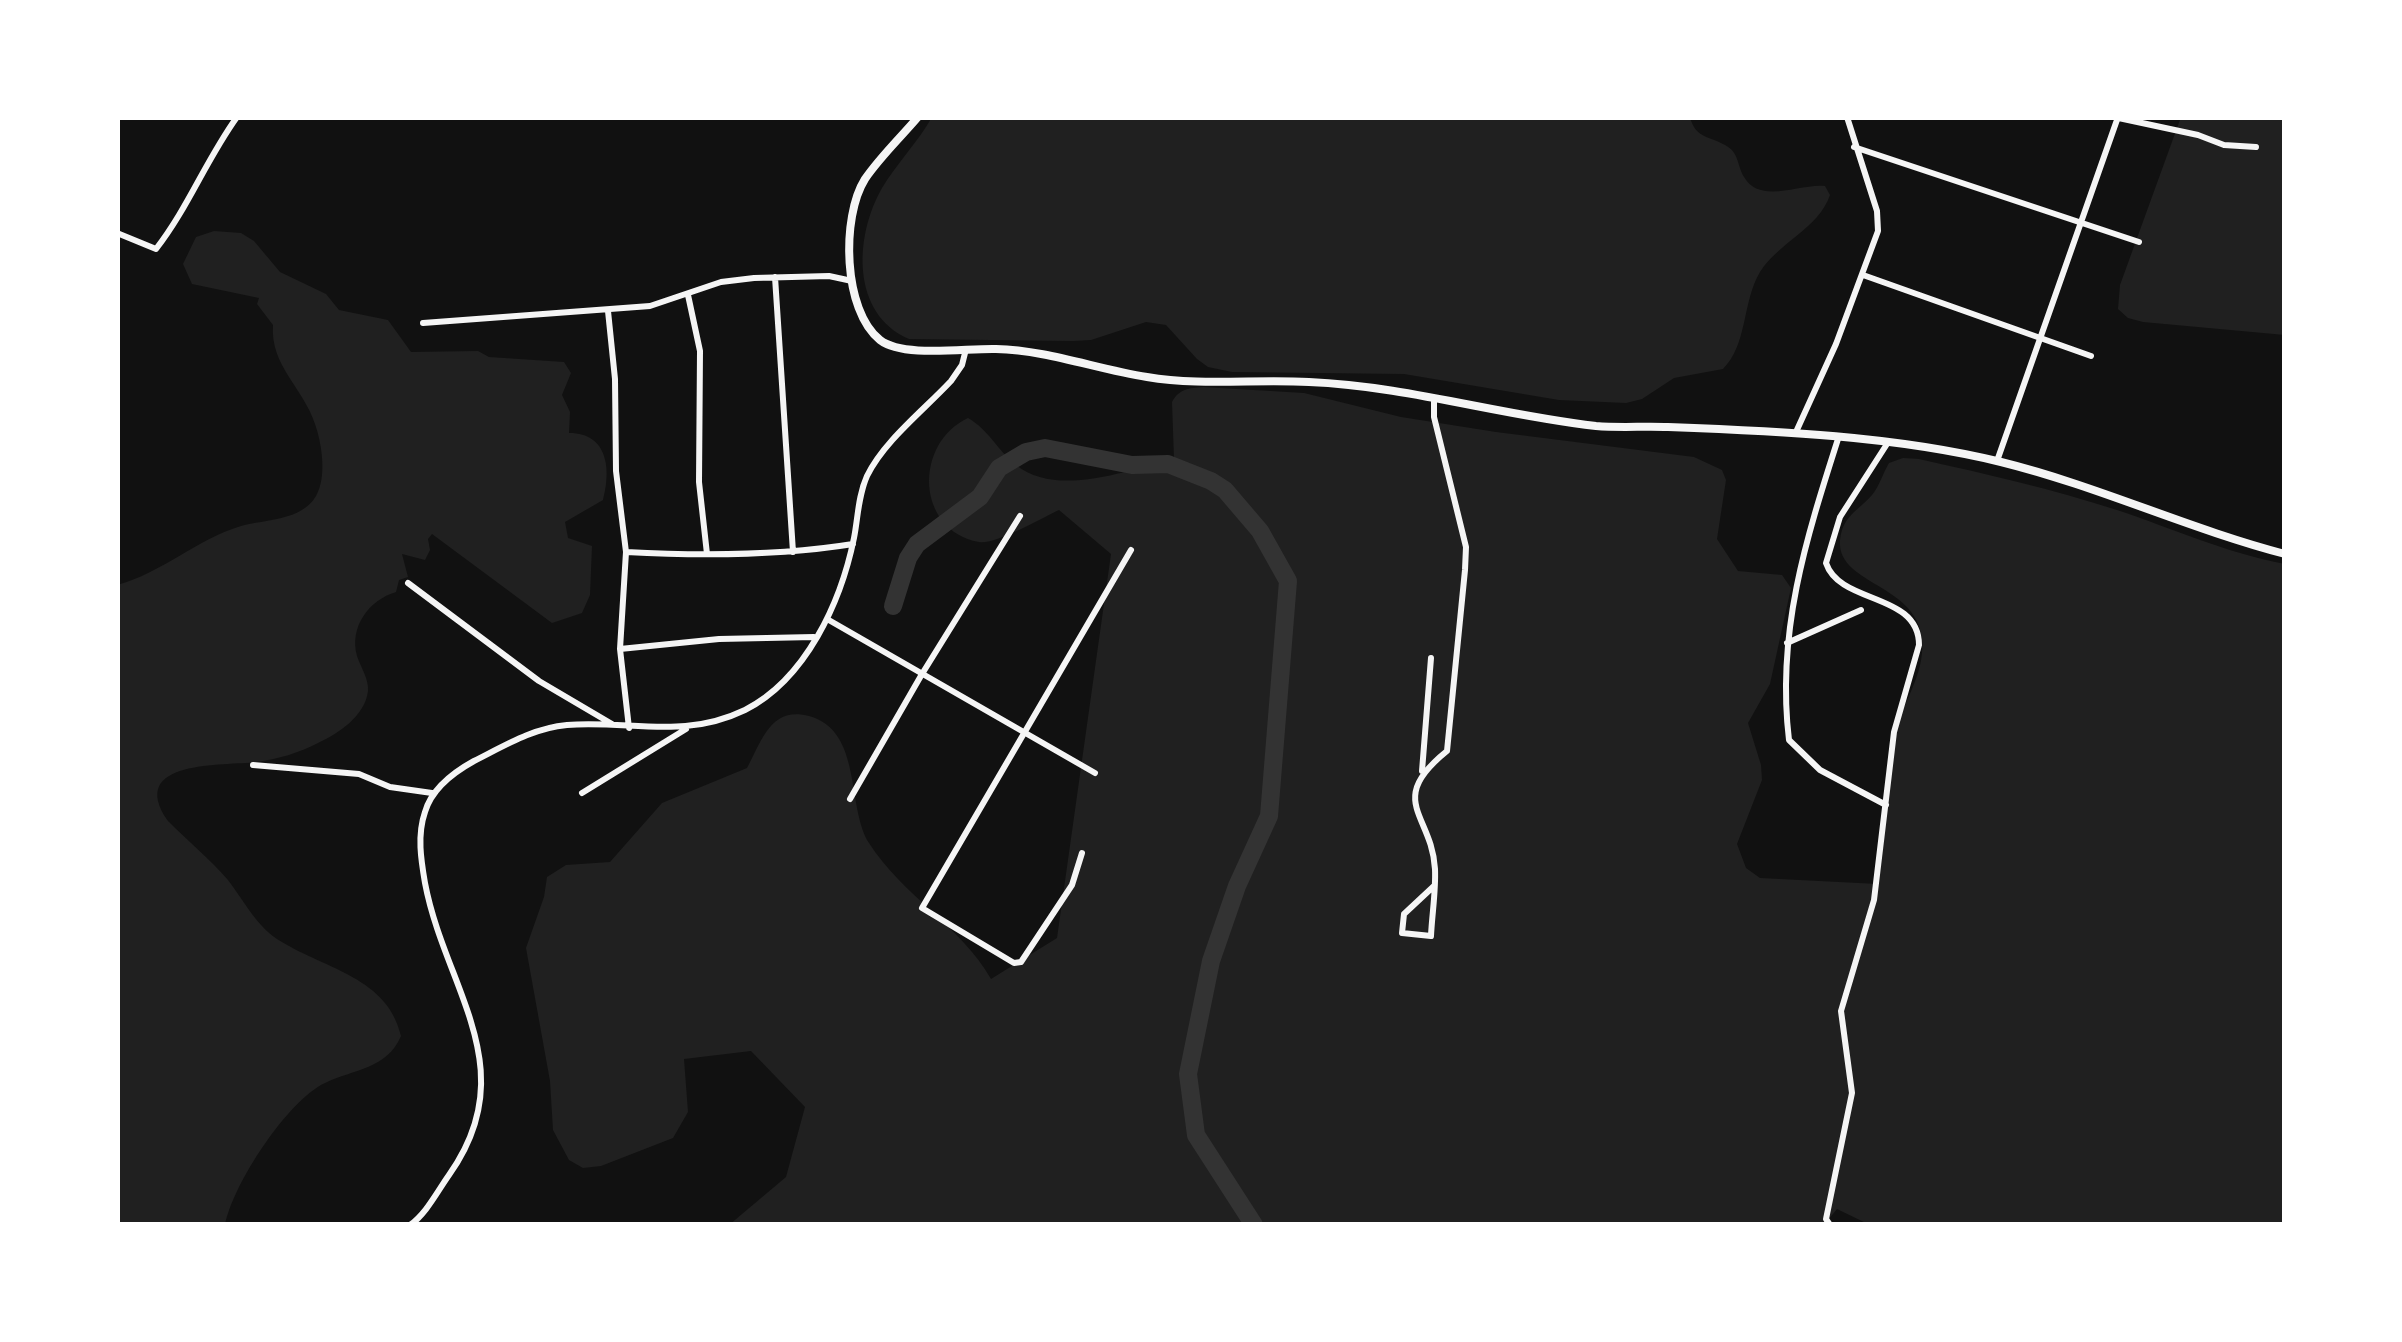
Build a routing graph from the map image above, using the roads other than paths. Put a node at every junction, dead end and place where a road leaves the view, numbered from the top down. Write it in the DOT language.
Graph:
graph roads {
  1 [pos="237,117"];
  2 [pos="918,117"];
  3 [pos="1847,117"];
  4 [pos="2116,117"];
  5 [pos="1854,147"];
  6 [pos="2256,147"];
  7 [pos="2081,224"];
  8 [pos="117,233"];
  9 [pos="2139,242"];
  10 [pos="1863,275"];
  11 [pos="775,277"];
  12 [pos="852,281"];
  13 [pos="688,295"];
  14 [pos="608,311"];
  15 [pos="423,323"];
  16 [pos="2040,338"];
  17 [pos="966,349"];
  18 [pos="2091,356"];
  19 [pos="1434,398"];
  20 [pos="1794,435"];
  21 [pos="1838,439"];
  22 [pos="1887,444"];
  23 [pos="1997,461"];
  24 [pos="1020,516"];
  25 [pos="853,544"];
  26 [pos="1131,550"];
  27 [pos="626,552"];
  28 [pos="793,552"];
  29 [pos="707,554"];
  30 [pos="2285,554"];
  31 [pos="408,583"];
  32 [pos="1862,610"];
  33 [pos="826,619"];
  34 [pos="816,637"];
  35 [pos="1787,643"];
  36 [pos="620,649"];
  37 [pos="1431,658"];
  38 [pos="922,674"];
  39 [pos="612,724"];
  40 [pos="629,728"];
  41 [pos="686,729"];
  42 [pos="1025,734"];
  43 [pos="253,765"];
  44 [pos="1422,771"];
  45 [pos="1095,773"];
  46 [pos="582,793"];
  47 [pos="434,794"];
  48 [pos="850,799"];
  49 [pos="1886,805"];
  50 [pos="1082,854"];
  51 [pos="1434,886"];
  52 [pos="1826,1223"];
  53 [pos="414,1224"];
  1 -- 8 [label="street"];
  2 -- 12 [label="main road"];
  3 -- 5 [label="street"];
  4 -- 6 [label="street"];
  4 -- 7 [label="street"];
  5 -- 7 [label="street"];
  5 -- 10 [label="street"];
  7 -- 9 [label="street"];
  7 -- 16 [label="street"];
  10 -- 16 [label="street"];
  10 -- 20 [label="street"];
  11 -- 12 [label="street"];
  11 -- 13 [label="street"];
  11 -- 28 [label="street"];
  12 -- 17 [label="main road"];
  13 -- 14 [label="street"];
  13 -- 29 [label="street"];
  14 -- 15 [label="street"];
  14 -- 27 [label="street"];
  16 -- 18 [label="street"];
  16 -- 23 [label="street"];
  17 -- 19 [label="main road"];
  17 -- 25 [label="street"];
  19 -- 20 [label="main road"];
  19 -- 44 [label="street"];
  20 -- 21 [label="main road"];
  21 -- 22 [label="main road"];
  21 -- 35 [label="street"];
  22 -- 23 [label="main road"];
  22 -- 49 [label="street"];
  23 -- 30 [label="main road"];
  24 -- 38 [label="street"];
  25 -- 28 [label="street"];
  25 -- 33 [label="street"];
  26 -- 42 [label="street"];
  27 -- 29 [label="street"];
  27 -- 36 [label="street"];
  28 -- 29 [label="street"];
  31 -- 39 [label="street"];
  32 -- 35 [label="street"];
  33 -- 34 [label="street"];
  33 -- 38 [label="street"];
  34 -- 36 [label="street"];
  34 -- 41 [label="street"];
  35 -- 49 [label="street"];
  36 -- 40 [label="street"];
  37 -- 44 [label="street"];
  38 -- 42 [label="street"];
  38 -- 48 [label="street"];
  39 -- 40 [label="street"];
  39 -- 47 [label="street"];
  40 -- 41 [label="street"];
  41 -- 46 [label="street"];
  42 -- 45 [label="street"];
  42 -- 50 [label="street"];
  43 -- 47 [label="street"];
  44 -- 51 [label="street"];
  47 -- 53 [label="street"];
  49 -- 52 [label="street"];
  51 -- 51 [label="street"];
}
